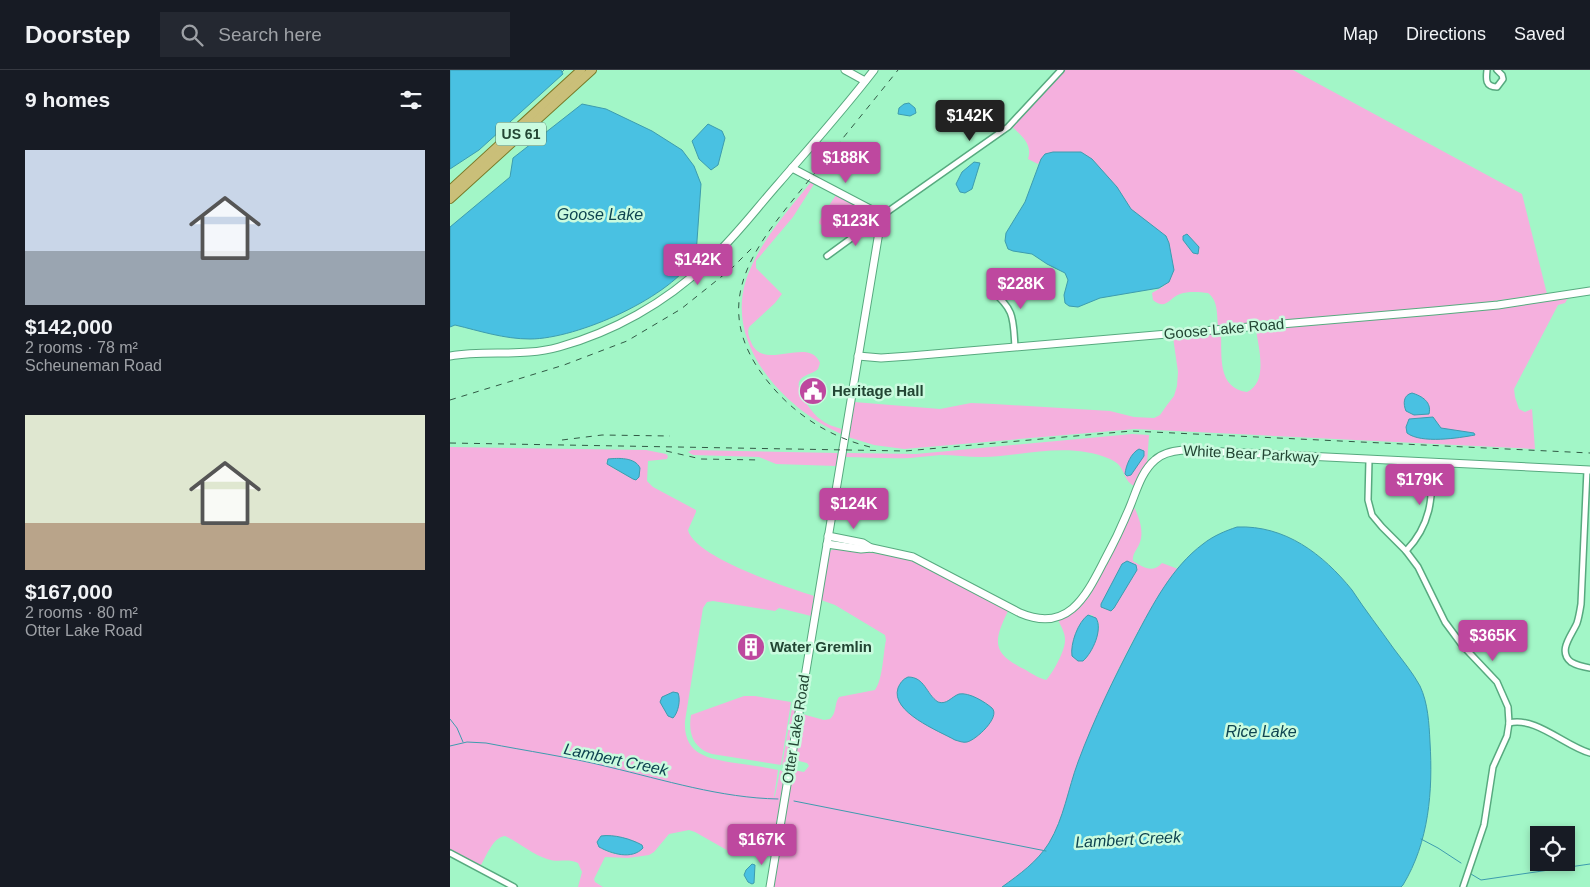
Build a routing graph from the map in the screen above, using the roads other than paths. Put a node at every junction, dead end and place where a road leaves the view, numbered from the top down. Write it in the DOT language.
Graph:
graph roads {
  1 [pos="581,70"];
  2 [pos="592,70"];
  3 [pos="845,70"];
  4 [pos="874,70"];
  5 [pos="1060,70"];
  6 [pos="1487,70"];
  7 [pos="1497,70"];
  8 [pos="865,81"];
  9 [pos="792,168"];
  10 [pos="450,190"];
  11 [pos="450,199"];
  12 [pos="880,220"];
  13 [pos="827,256"];
  14 [pos="991,290"];
  15 [pos="1590,291"];
  16 [pos="1015,348"];
  17 [pos="450,356"];
  18 [pos="858,356"];
  19 [pos="1369,460"];
  20 [pos="1434,462"];
  21 [pos="1589,470"];
  22 [pos="827,540"];
  23 [pos="1406,551"];
  24 [pos="1590,668"];
  25 [pos="1509,723"];
  26 [pos="1590,753"];
  27 [pos="450,853"];
  28 [pos="514,887"];
  29 [pos="770,887"];
  30 [pos="1463,887"];
  1 -- 10 [label="main road, US 61"];
  2 -- 11 [label="main road, US 61"];
  3 -- 8 [label="street"];
  4 -- 8 [label="street"];
  5 -- 12 [label="street"];
  6 -- 7 [label="street"];
  8 -- 9 [label="street"];
  9 -- 12 [label="street"];
  9 -- 17 [label="street"];
  12 -- 13 [label="street"];
  12 -- 18 [label="street, Otter Lake Road"];
  14 -- 16 [label="street"];
  15 -- 16 [label="street, Goose Lake Road"];
  16 -- 18 [label="street, Goose Lake Road"];
  18 -- 22 [label="street, Otter Lake Road"];
  19 -- 20 [label="street, White Bear Parkway"];
  19 -- 22 [label="street, White Bear Parkway"];
  19 -- 23 [label="street"];
  20 -- 21 [label="street, White Bear Parkway"];
  20 -- 23 [label="street"];
  21 -- 24 [label="street"];
  22 -- 29 [label="street, Otter Lake Road"];
  23 -- 25 [label="street"];
  25 -- 26 [label="street"];
  25 -- 30 [label="street"];
  27 -- 28 [label="street"];
}
